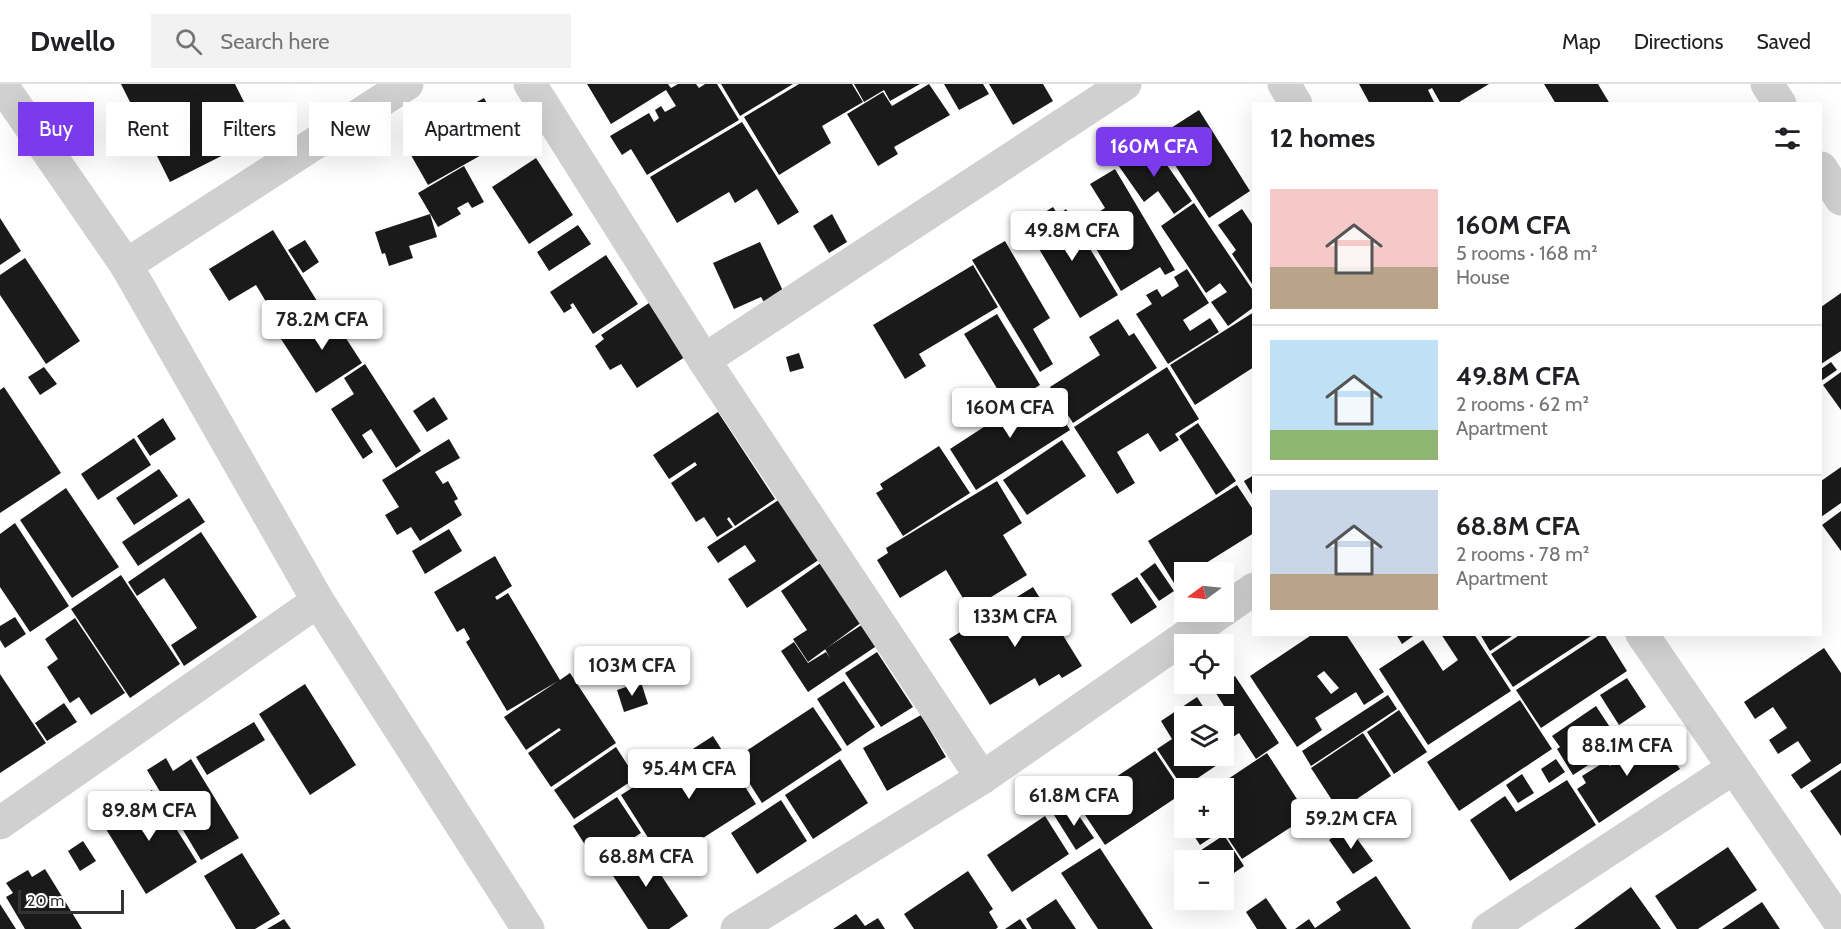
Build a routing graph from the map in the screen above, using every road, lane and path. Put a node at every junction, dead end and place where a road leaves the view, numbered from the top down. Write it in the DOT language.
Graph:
graph roads {
  1 [pos="1,84"];
  2 [pos="407,84"];
  3 [pos="530,84"];
  4 [pos="1125,84"];
  5 [pos="1284,84"];
  6 [pos="1767,84"];
  7 [pos="1295,102"];
  8 [pos="1779,102"];
  9 [pos="1822,170"];
  10 [pos="1841,200"];
  11 [pos="1822,212"];
  12 [pos="126,265"];
  13 [pos="704,360"];
  14 [pos="1252,590"];
  15 [pos="318,600"];
  16 [pos="1234,603"];
  17 [pos="1206,622"];
  18 [pos="1643,636"];
  19 [pos="1732,769"];
  20 [pos="982,778"];
  21 [pos="0,823"];
  22 [pos="1841,924"];
  23 [pos="528,929"];
  24 [pos="737,929"];
  25 [pos="1488,929"];
  1 -- 12 [label="street"];
  2 -- 12 [label="street"];
  3 -- 13 [label="street"];
  4 -- 13 [label="street"];
  5 -- 7 [label="street"];
  6 -- 8 [label="street"];
  9 -- 10 [label="street"];
  10 -- 11 [label="street"];
  12 -- 15 [label="street"];
  13 -- 20 [label="street"];
  14 -- 16 [label="street"];
  15 -- 21 [label="street"];
  15 -- 23 [label="street"];
  17 -- 20 [label="street"];
  18 -- 19 [label="street"];
  19 -- 22 [label="street"];
  19 -- 25 [label="street"];
  20 -- 24 [label="street"];
}
